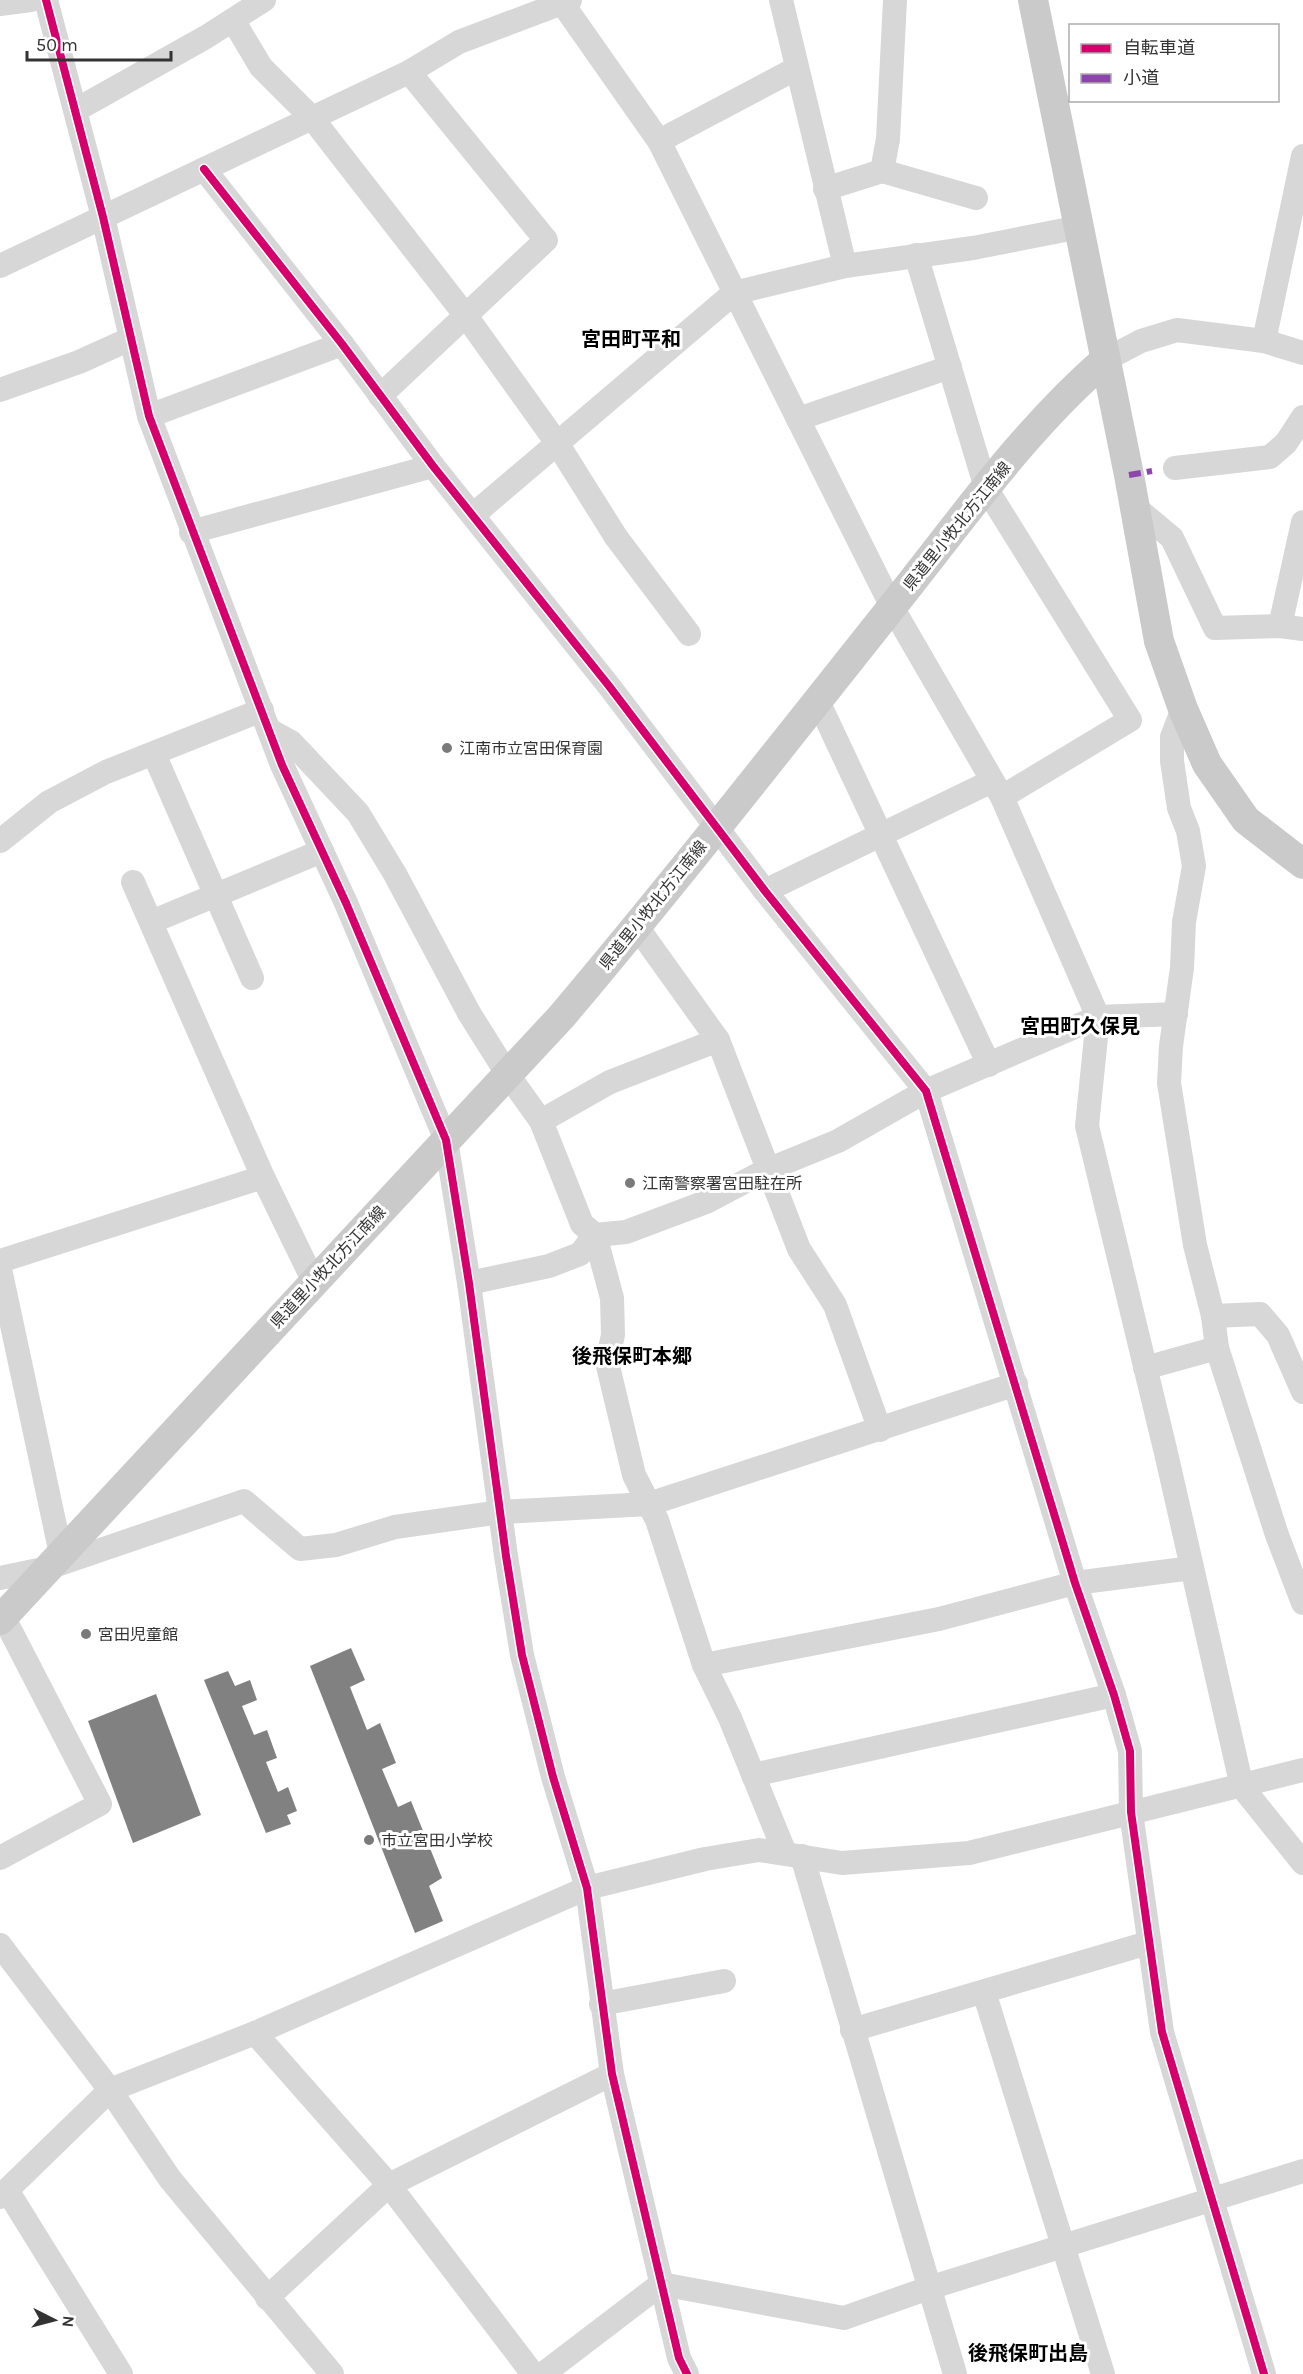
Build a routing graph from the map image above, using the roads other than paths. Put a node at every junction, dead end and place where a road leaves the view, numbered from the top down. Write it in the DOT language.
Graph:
graph roads {
  1 [pos="31,0"];
  2 [pos="46,0"];
  3 [pos="264,0"];
  4 [pos="781,0"];
  5 [pos="895,0"];
  6 [pos="1033,0"];
  7 [pos="564,1"];
  8 [pos="0,4"];
  9 [pos="233,20"];
  10 [pos="797,68"];
  11 [pos="409,72"];
  12 [pos="76,110"];
  13 [pos="312,118"];
  14 [pos="659,141"];
  15 [pos="1303,156"];
  16 [pos="204,169"];
  17 [pos="882,171"];
  18 [pos="825,189"];
  19 [pos="976,198"];
  20 [pos="103,217"];
  21 [pos="1080,227"];
  22 [pos="916,255"];
  23 [pos="0,266"];
  24 [pos="845,266"];
  25 [pos="734,293"];
  26 [pos="466,316"];
  27 [pos="130,339"];
  28 [pos="1264,341"];
  29 [pos="342,344"];
  30 [pos="1303,353"];
  31 [pos="1105,360"];
  32 [pos="950,367"];
  33 [pos="0,390"];
  34 [pos="380,396"];
  35 [pos="149,416"];
  36 [pos="798,419"];
  37 [pos="1302,419"];
  38 [pos="557,443"];
  39 [pos="433,466"];
  40 [pos="1174,468"];
  41 [pos="986,488"];
  42 [pos="1135,507"];
  43 [pos="473,515"];
  44 [pos="1303,522"];
  45 [pos="191,532"];
  46 [pos="892,607"];
  47 [pos="1291,628"];
  48 [pos="689,634"];
  49 [pos="817,699"];
  50 [pos="1183,709"];
  51 [pos="265,720"];
  52 [pos="154,754"];
  53 [pos="997,789"];
  54 [pos="717,827"];
  55 [pos="881,834"];
  56 [pos="0,841"];
  57 [pos="322,851"];
  58 [pos="1303,864"];
  59 [pos="133,882"];
  60 [pos="765,891"];
  61 [pos="215,895"];
  62 [pos="151,922"];
  63 [pos="637,927"];
  64 [pos="252,978"];
  65 [pos="1176,1014"];
  66 [pos="1098,1017"];
  67 [pos="718,1040"];
  68 [pos="989,1065"];
  69 [pos="508,1075"];
  70 [pos="926,1091"];
  71 [pos="541,1120"];
  72 [pos="446,1140"];
  73 [pos="767,1170"];
  74 [pos="263,1177"];
  75 [pos="595,1235"];
  76 [pos="0,1261"];
  77 [pos="0,1269"];
  78 [pos="314,1282"];
  79 [pos="469,1283"];
  80 [pos="1213,1316"];
  81 [pos="1217,1348"];
  82 [pos="1145,1368"];
  83 [pos="1016,1384"];
  84 [pos="1303,1392"];
  85 [pos="880,1430"];
  86 [pos="649,1504"];
  87 [pos="501,1512"];
  88 [pos="54,1561"];
  89 [pos="1192,1568"];
  90 [pos="0,1578"];
  91 [pos="1075,1582"];
  92 [pos="1303,1603"];
  93 [pos="2,1618"];
  94 [pos="704,1665"];
  95 [pos="1114,1695"];
  96 [pos="1303,1770"];
  97 [pos="753,1775"];
  98 [pos="1242,1787"];
  99 [pos="1131,1812"];
  100 [pos="793,1854"];
  101 [pos="0,1858"];
  102 [pos="1303,1863"];
  103 [pos="587,1887"];
  104 [pos="1148,1943"];
  105 [pos="0,1945"];
  106 [pos="723,1981"];
  107 [pos="984,1992"];
  108 [pos="601,2004"];
  109 [pos="852,2030"];
  110 [pos="255,2033"];
  111 [pos="612,2074"];
  112 [pos="110,2090"];
  113 [pos="1303,2171"];
  114 [pos="389,2185"];
  115 [pos="3,2194"];
  116 [pos="1212,2199"];
  117 [pos="1064,2246"];
  118 [pos="661,2284"];
  119 [pos="929,2288"];
  120 [pos="267,2298"];
  121 [pos="121,2374"];
  122 [pos="332,2374"];
  123 [pos="533,2374"];
  124 [pos="543,2374"];
  125 [pos="687,2374"];
  126 [pos="955,2374"];
  127 [pos="1103,2374"];
  128 [pos="1264,2374"];
  1 -- 8 [label="street"];
  2 -- 12 [label="street"];
  3 -- 9 [label="street"];
  4 -- 10 [label="street"];
  5 -- 17 [label="street"];
  6 -- 21 [label="main road"];
  7 -- 11 [label="street"];
  7 -- 14 [label="street"];
  9 -- 12 [label="street"];
  9 -- 13 [label="street"];
  10 -- 14 [label="street"];
  10 -- 18 [label="street"];
  11 -- 13 [label="street"];
  11 -- 26 [label="street"];
  12 -- 20 [label="street"];
  13 -- 16 [label="street"];
  13 -- 26 [label="street"];
  14 -- 25 [label="street"];
  15 -- 28 [label="street"];
  16 -- 20 [label="street"];
  16 -- 29 [label="street"];
  17 -- 18 [label="street"];
  17 -- 19 [label="street"];
  18 -- 24 [label="street"];
  20 -- 23 [label="street"];
  20 -- 27 [label="street"];
  21 -- 22 [label="street"];
  21 -- 31 [label="main road"];
  22 -- 24 [label="street"];
  22 -- 32 [label="street"];
  24 -- 25 [label="street"];
  25 -- 36 [label="street"];
  25 -- 38 [label="street"];
  26 -- 34 [label="street"];
  26 -- 38 [label="street"];
  27 -- 33 [label="street"];
  27 -- 35 [label="street"];
  28 -- 30 [label="street"];
  28 -- 31 [label="street"];
  29 -- 34 [label="street"];
  29 -- 35 [label="street"];
  31 -- 41 [label="main road, 県道里小牧北方江南線"];
  31 -- 42 [label="main road"];
  32 -- 36 [label="street"];
  32 -- 41 [label="street"];
  34 -- 39 [label="street"];
  35 -- 45 [label="street"];
  36 -- 46 [label="street"];
  37 -- 40 [label="street"];
  38 -- 43 [label="street"];
  38 -- 48 [label="street"];
  39 -- 43 [label="street"];
  39 -- 45 [label="street"];
  41 -- 46 [label="main road, 県道里小牧北方江南線"];
  41 -- 53 [label="street"];
  42 -- 47 [label="street"];
  42 -- 50 [label="main road"];
  43 -- 54 [label="street"];
  44 -- 47 [label="street"];
  45 -- 51 [label="street"];
  46 -- 49 [label="main road, 県道里小牧北方江南線"];
  46 -- 53 [label="street"];
  49 -- 54 [label="main road, 県道里小牧北方江南線"];
  49 -- 55 [label="street"];
  50 -- 58 [label="main road"];
  50 -- 65 [label="street"];
  51 -- 52 [label="street"];
  51 -- 57 [label="street"];
  51 -- 69 [label="street"];
  52 -- 56 [label="street"];
  52 -- 61 [label="street"];
  53 -- 55 [label="street"];
  53 -- 66 [label="street"];
  54 -- 60 [label="street"];
  54 -- 63 [label="main road, 県道里小牧北方江南線"];
  55 -- 60 [label="street"];
  55 -- 68 [label="street"];
  57 -- 61 [label="street"];
  57 -- 72 [label="street"];
  59 -- 62 [label="street"];
  60 -- 70 [label="street"];
  61 -- 62 [label="street"];
  61 -- 64 [label="street"];
  62 -- 74 [label="street"];
  63 -- 67 [label="street"];
  63 -- 69 [label="main road, 県道里小牧北方江南線"];
  65 -- 66 [label="street"];
  65 -- 80 [label="street"];
  66 -- 68 [label="street"];
  66 -- 82 [label="street"];
  67 -- 71 [label="street"];
  67 -- 73 [label="street"];
  68 -- 70 [label="street"];
  69 -- 71 [label="street"];
  69 -- 72 [label="main road, 県道里小牧北方江南線"];
  70 -- 73 [label="street"];
  70 -- 83 [label="street"];
  71 -- 75 [label="street"];
  72 -- 78 [label="main road, 県道里小牧北方江南線"];
  72 -- 79 [label="street"];
  73 -- 75 [label="street"];
  73 -- 85 [label="street"];
  74 -- 76 [label="street"];
  74 -- 78 [label="street"];
  75 -- 79 [label="street"];
  75 -- 86 [label="street"];
  77 -- 88 [label="street"];
  78 -- 88 [label="main road, 県道里小牧北方江南線"];
  79 -- 87 [label="street"];
  80 -- 81 [label="street"];
  80 -- 84 [label="street"];
  81 -- 82 [label="street"];
  81 -- 92 [label="street"];
  82 -- 89 [label="street"];
  83 -- 85 [label="street"];
  83 -- 91 [label="street"];
  85 -- 86 [label="street"];
  86 -- 87 [label="street"];
  86 -- 94 [label="street"];
  87 -- 88 [label="street"];
  87 -- 103 [label="street"];
  88 -- 90 [label="street"];
  88 -- 93 [label="main road, 県道里小牧北方江南線"];
  89 -- 91 [label="street"];
  89 -- 98 [label="street"];
  91 -- 94 [label="street"];
  91 -- 95 [label="street"];
  93 -- 101 [label="street"];
  94 -- 97 [label="street"];
  95 -- 97 [label="street"];
  95 -- 99 [label="street"];
  96 -- 98 [label="street"];
  97 -- 100 [label="street"];
  98 -- 99 [label="street"];
  98 -- 102 [label="street"];
  99 -- 100 [label="street"];
  99 -- 104 [label="street"];
  100 -- 103 [label="street"];
  100 -- 109 [label="street"];
  103 -- 108 [label="street"];
  103 -- 110 [label="street"];
  104 -- 107 [label="street"];
  104 -- 116 [label="street"];
  105 -- 112 [label="street"];
  106 -- 108 [label="street"];
  107 -- 109 [label="street"];
  107 -- 117 [label="street"];
  108 -- 111 [label="street"];
  109 -- 119 [label="street"];
  110 -- 112 [label="street"];
  110 -- 114 [label="street"];
  111 -- 114 [label="street"];
  111 -- 118 [label="street"];
  112 -- 115 [label="street"];
  112 -- 120 [label="street"];
  113 -- 116 [label="street"];
  114 -- 120 [label="street"];
  114 -- 123 [label="street"];
  115 -- 121 [label="street"];
  116 -- 117 [label="street"];
  116 -- 128 [label="street"];
  117 -- 119 [label="street"];
  117 -- 127 [label="street"];
  118 -- 119 [label="street"];
  118 -- 124 [label="street"];
  118 -- 125 [label="street"];
  119 -- 126 [label="street"];
  120 -- 122 [label="street"];
}
